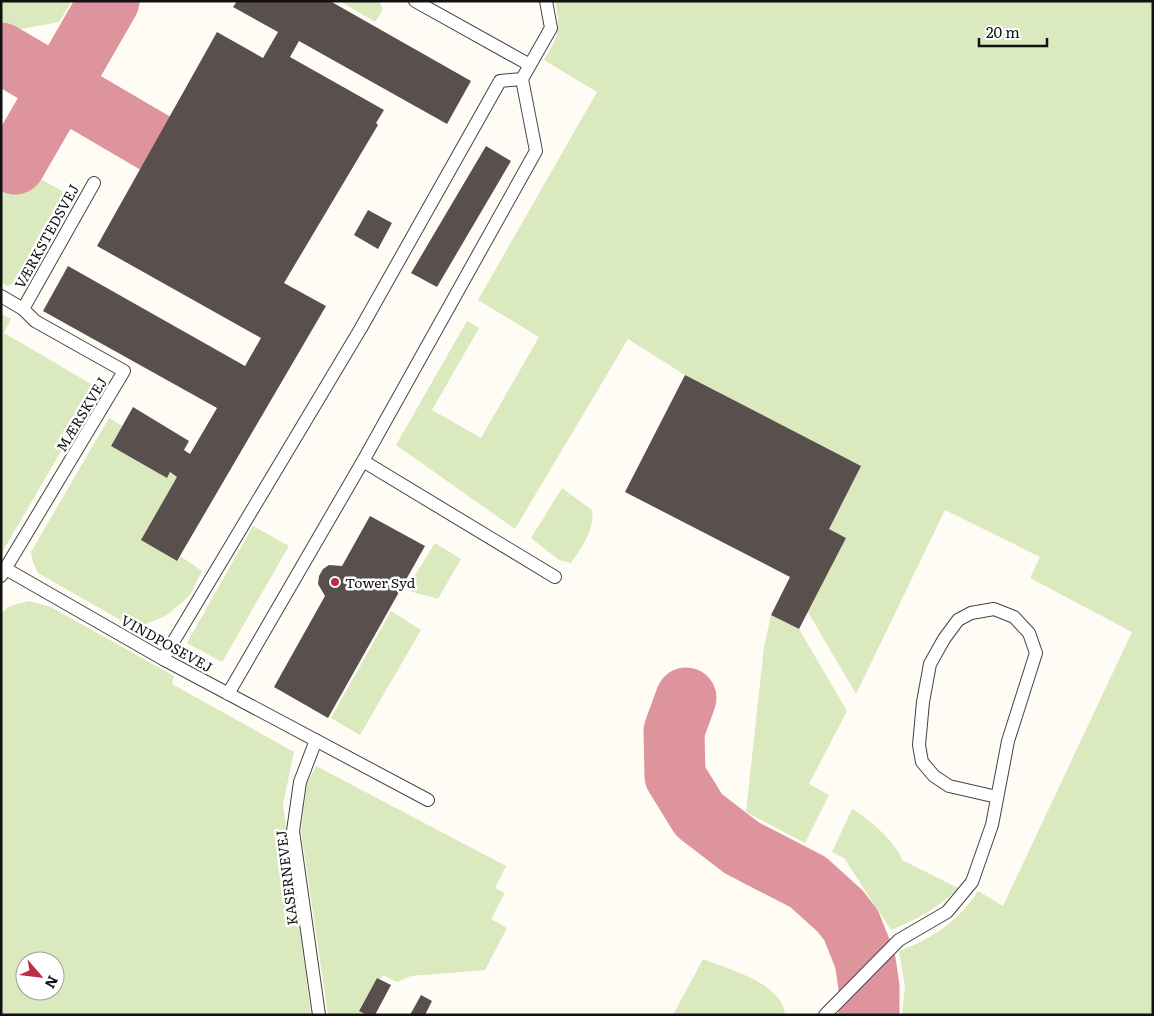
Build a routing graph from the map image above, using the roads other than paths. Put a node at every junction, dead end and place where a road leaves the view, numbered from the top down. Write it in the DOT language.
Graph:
graph roads {
  1 [pos="415,1"];
  2 [pos="546,1"];
  3 [pos="530,65"];
  4 [pos="522,78"];
  5 [pos="94,183"];
  6 [pos="1,296"];
  7 [pos="23,309"];
  8 [pos="363,461"];
  9 [pos="3,572"];
  10 [pos="555,577"];
  11 [pos="163,659"];
  12 [pos="228,694"];
  13 [pos="316,740"];
  14 [pos="997,797"];
  15 [pos="428,800"];
  16 [pos="319,1015"];
  17 [pos="825,1015"];
  1 -- 3 [label="lane"];
  2 -- 3 [label="lane"];
  3 -- 4 [label="lane"];
  4 -- 8 [label="lane"];
  4 -- 11 [label="lane"];
  5 -- 7 [label="lane, VÆRKSTEDSVEJ"];
  6 -- 7 [label="lane, VÆRKSTEDSVEJ"];
  7 -- 9 [label="lane, MÆRSKVEJ"];
  8 -- 10 [label="lane"];
  8 -- 12 [label="lane"];
  9 -- 11 [label="lane, VINDPOSEVEJ"];
  11 -- 12 [label="lane, VINDPOSEVEJ"];
  12 -- 13 [label="lane, VINDPOSEVEJ"];
  13 -- 15 [label="lane, VINDPOSEVEJ"];
  13 -- 16 [label="lane, KASERNEVEJ"];
  14 -- 14 [label="lane"];
  14 -- 17 [label="lane"];
}
